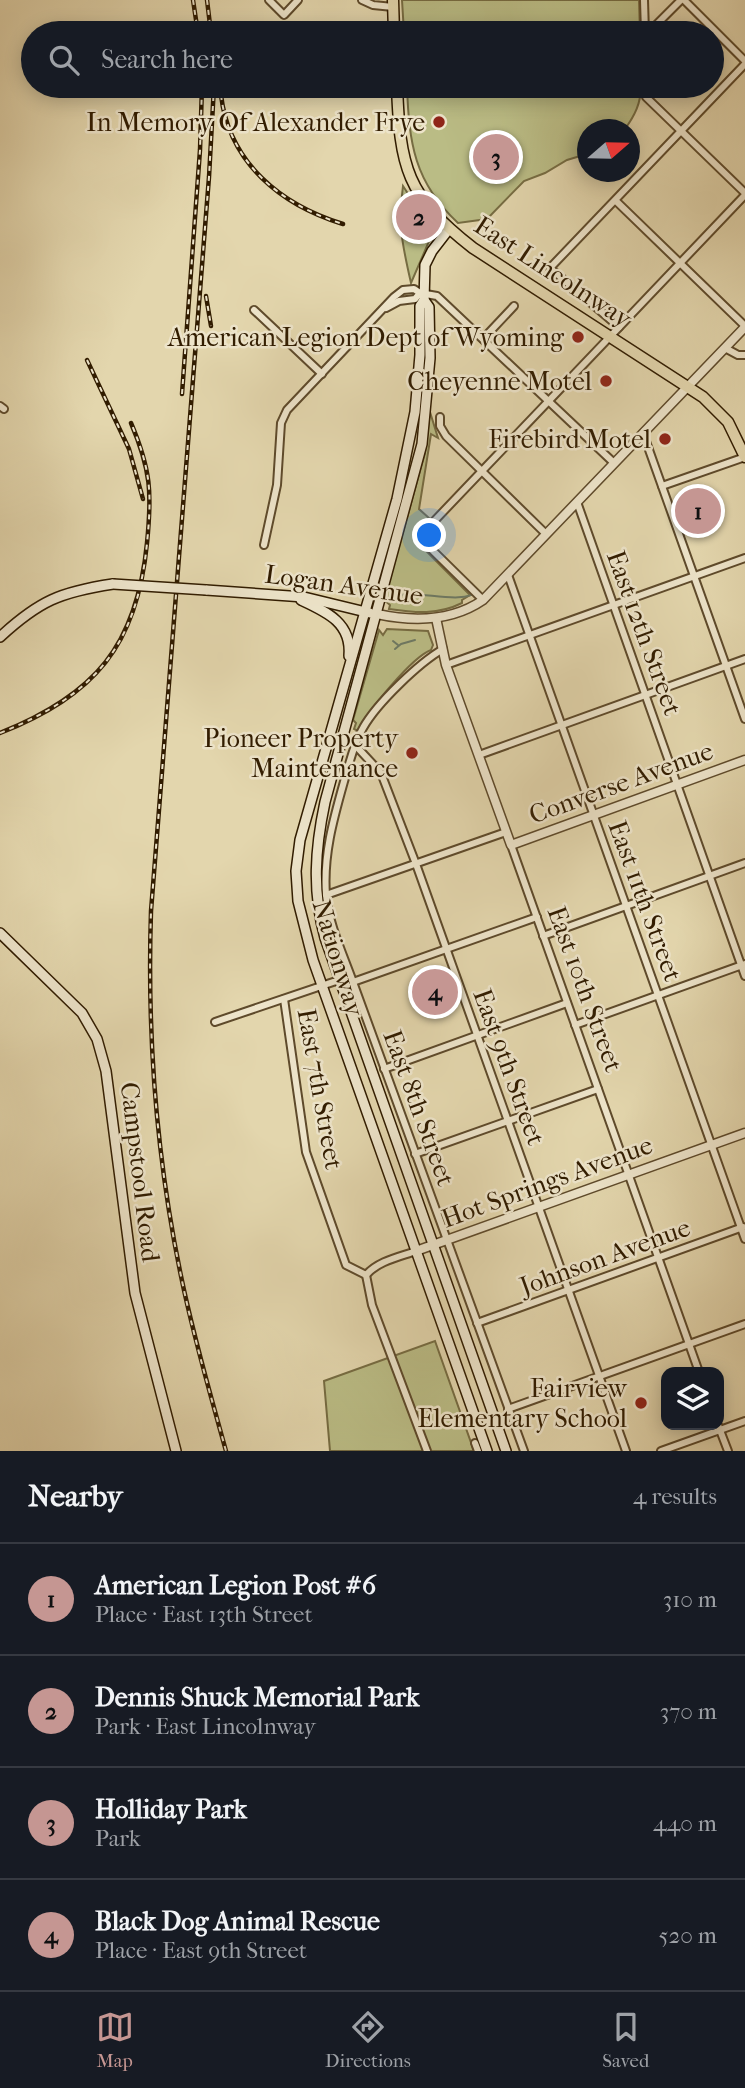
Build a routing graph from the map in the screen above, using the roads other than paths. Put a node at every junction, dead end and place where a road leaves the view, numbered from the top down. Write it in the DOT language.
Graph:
graph roads {
  1 [pos="269,0"];
  2 [pos="298,0"];
  3 [pos="362,0"];
  4 [pos="644,0"];
  5 [pos="682,0"];
  6 [pos="393,4"];
  7 [pos="645,21"];
  8 [pos="659,21"];
  9 [pos="703,21"];
  10 [pos="724,41"];
  11 [pos="745,62"];
  12 [pos="724,85"];
  13 [pos="398,98"];
  14 [pos="647,98"];
  15 [pos="712,98"];
  16 [pos="681,131"];
  17 [pos="745,194"];
  18 [pos="616,201"];
  19 [pos="449,229"];
  20 [pos="681,263"];
  21 [pos="423,296"];
  22 [pos="514,306"];
  23 [pos="254,310"];
  24 [pos="619,327"];
  25 [pos="745,327"];
  26 [pos="611,335"];
  27 [pos="483,339"];
  28 [pos="725,348"];
  29 [pos="745,355"];
  30 [pos="322,374"];
  31 [pos="690,386"];
  32 [pos="548,401"];
  33 [pos="440,417"];
  34 [pos="643,433"];
  35 [pos="745,457"];
  36 [pos="614,463"];
  37 [pos="481,471"];
  38 [pos="662,486"];
  39 [pos="577,502"];
  40 [pos="546,534"];
  41 [pos="264,545"];
  42 [pos="745,558"];
  43 [pos="508,575"];
  44 [pos="694,576"];
  45 [pos="293,596"];
  46 [pos="483,600"];
  47 [pos="614,605"];
  48 [pos="365,611"];
  49 [pos="377,614"];
  50 [pos="436,618"];
  51 [pos="530,635"];
  52 [pos="0,637"];
  53 [pos="443,649"];
  54 [pos="745,659"];
  55 [pos="446,665"];
  56 [pos="726,666"];
  57 [pos="346,677"];
  58 [pos="646,695"];
  59 [pos="745,719"];
  60 [pos="562,725"];
  61 [pos="355,745"];
  62 [pos="479,755"];
  63 [pos="745,760"];
  64 [pos="677,785"];
  65 [pos="594,815"];
  66 [pos="506,832"];
  67 [pos="511,845"];
  68 [pos="745,863"];
  69 [pos="416,864"];
  70 [pos="709,876"];
  71 [pos="326,895"];
  72 [pos="626,906"];
  73 [pos="537,917"];
  74 [pos="0,933"];
  75 [pos="543,936"];
  76 [pos="446,949"];
  77 [pos="743,965"];
  78 [pos="745,976"];
  79 [pos="339,980"];
  80 [pos="353,982"];
  81 [pos="322,986"];
  82 [pos="658,995"];
  83 [pos="284,999"];
  84 [pos="567,1003"];
  85 [pos="215,1023"];
  86 [pos="575,1025"];
  87 [pos="477,1035"];
  88 [pos="384,1069"];
  89 [pos="598,1089"];
  90 [pos="508,1121"];
  91 [pos="745,1133"];
  92 [pos="711,1145"];
  93 [pos="415,1154"];
  94 [pos="629,1175"];
  95 [pos="538,1207"];
  96 [pos="743,1227"];
  97 [pos="745,1239"];
  98 [pos="447,1240"];
  99 [pos="434,1244"];
  100 [pos="416,1251"];
  101 [pos="659,1258"];
  102 [pos="366,1275"];
  103 [pos="568,1290"];
  104 [pos="477,1323"];
  105 [pos="745,1324"];
  106 [pos="689,1344"];
  107 [pos="697,1367"];
  108 [pos="599,1377"];
  109 [pos="508,1409"];
  110 [pos="745,1421"];
  111 [pos="724,1426"];
  112 [pos="712,1430"];
  113 [pos="720,1430"];
  114 [pos="475,1443"];
  115 [pos="176,1451"];
  116 [pos="426,1451"];
  117 [pos="478,1451"];
  118 [pos="487,1451"];
  119 [pos="506,1451"];
  120 [pos="524,1451"];
  121 [pos="626,1451"];
  122 [pos="661,1451"];
  123 [pos="728,1451"];
  1 -- 2 [label="street"];
  3 -- 6 [label="street"];
  4 -- 7 [label="street"];
  5 -- 8 [label="street"];
  5 -- 9 [label="street"];
  10 -- 11 [label="street"];
  11 -- 12 [label="street"];
  13 -- 19 [label="main road, East Lincolnway"];
  14 -- 16 [label="street"];
  15 -- 16 [label="street"];
  16 -- 17 [label="street"];
  16 -- 18 [label="street"];
  17 -- 20 [label="street"];
  18 -- 20 [label="street"];
  18 -- 24 [label="street"];
  19 -- 21 [label="main road, Nationway"];
  19 -- 26 [label="main road, East Lincolnway"];
  20 -- 24 [label="street"];
  20 -- 25 [label="street"];
  21 -- 27 [label="street"];
  21 -- 30 [label="street"];
  21 -- 48 [label="main road, Nationway"];
  21 -- 49 [label="main road, Nationway"];
  22 -- 27 [label="street"];
  23 -- 30 [label="street"];
  24 -- 26 [label="street"];
  25 -- 28 [label="street, Logan Avenue"];
  26 -- 31 [label="main road, East Lincolnway"];
  26 -- 32 [label="street"];
  27 -- 32 [label="street"];
  28 -- 29 [label="street"];
  28 -- 31 [label="street, Logan Avenue"];
  30 -- 41 [label="street"];
  31 -- 34 [label="street, Logan Avenue"];
  31 -- 35 [label="main road, East Lincolnway"];
  32 -- 36 [label="street"];
  32 -- 37 [label="street"];
  33 -- 37 [label="street"];
  34 -- 36 [label="street, Logan Avenue"];
  34 -- 38 [label="street"];
  35 -- 38 [label="street"];
  36 -- 39 [label="street, Logan Avenue"];
  37 -- 40 [label="street"];
  37 -- 46 [label="street"];
  38 -- 44 [label="street"];
  39 -- 40 [label="street, Logan Avenue"];
  39 -- 47 [label="street, East 12th Street"];
  40 -- 43 [label="street, Logan Avenue"];
  42 -- 44 [label="street"];
  43 -- 46 [label="street, Logan Avenue"];
  43 -- 51 [label="street, East 11th Street"];
  44 -- 47 [label="street"];
  44 -- 56 [label="street"];
  45 -- 48 [label="main road, Logan Avenue"];
  45 -- 52 [label="main road, Logan Avenue, bridge"];
  45 -- 57 [label="main road"];
  46 -- 50 [label="street, Logan Avenue"];
  47 -- 51 [label="street"];
  47 -- 58 [label="street, East 12th Street"];
  48 -- 49 [label="main road, Logan Avenue"];
  48 -- 57 [label="main road, Nationway"];
  49 -- 50 [label="street, Logan Avenue"];
  49 -- 79 [label="main road, Nationway"];
  50 -- 53 [label="street, East 10th Street"];
  51 -- 55 [label="street"];
  51 -- 60 [label="street, East 11th Street"];
  53 -- 55 [label="street, East 10th Street"];
  53 -- 61 [label="street, East 8th Street"];
  54 -- 56 [label="street"];
  55 -- 62 [label="street, East 10th Street"];
  56 -- 58 [label="street"];
  56 -- 59 [label="street"];
  57 -- 81 [label="main road, Nationway"];
  58 -- 60 [label="street"];
  58 -- 64 [label="street, East 12th Street"];
  60 -- 62 [label="street"];
  60 -- 65 [label="street, East 11th Street"];
  61 -- 69 [label="street, East 9th Street"];
  61 -- 71 [label="street, East 8th Street"];
  62 -- 66 [label="street, East 10th Street"];
  63 -- 64 [label="street, Converse Avenue"];
  64 -- 65 [label="street, Converse Avenue"];
  64 -- 70 [label="street, East 12th Street"];
  65 -- 67 [label="street, Converse Avenue"];
  65 -- 72 [label="street, East 11th Street"];
  66 -- 67 [label="street, East 10th Street"];
  66 -- 69 [label="street, Converse Avenue"];
  67 -- 73 [label="street, East 10th Street"];
  68 -- 70 [label="street"];
  69 -- 71 [label="street, Converse Avenue"];
  69 -- 76 [label="street, East 9th Street"];
  70 -- 72 [label="street"];
  70 -- 77 [label="street, East 12th Street"];
  71 -- 80 [label="street, East 8th Street"];
  72 -- 75 [label="street"];
  72 -- 82 [label="street, East 11th Street"];
  73 -- 75 [label="street, East 10th Street"];
  73 -- 76 [label="street"];
  74 -- 115 [label="main road, Campstool Road"];
  75 -- 84 [label="street, East 10th Street"];
  76 -- 80 [label="street"];
  76 -- 87 [label="street, East 9th Street"];
  77 -- 78 [label="street, East 12th Street"];
  77 -- 82 [label="street"];
  79 -- 81 [label="street"];
  79 -- 99 [label="main road, Nationway"];
  80 -- 88 [label="street, East 8th Street"];
  81 -- 83 [label="street"];
  81 -- 100 [label="main road, Nationway"];
  82 -- 86 [label="street"];
  82 -- 92 [label="street, East 11th Street"];
  83 -- 85 [label="street"];
  83 -- 102 [label="street, East 7th Street"];
  84 -- 86 [label="street, East 10th Street"];
  84 -- 87 [label="street"];
  86 -- 89 [label="street, East 10th Street"];
  87 -- 88 [label="street"];
  87 -- 90 [label="street, East 9th Street"];
  88 -- 93 [label="street, East 8th Street"];
  89 -- 90 [label="street"];
  89 -- 94 [label="street, East 10th Street"];
  90 -- 93 [label="street"];
  90 -- 95 [label="street, East 9th Street"];
  91 -- 92 [label="street, Hot Springs Avenue"];
  92 -- 94 [label="street, Hot Springs Avenue"];
  92 -- 96 [label="street, East 11th Street"];
  93 -- 98 [label="street, East 8th Street"];
  94 -- 95 [label="street, Hot Springs Avenue"];
  94 -- 101 [label="street, East 10th Street"];
  95 -- 98 [label="street, Hot Springs Avenue"];
  95 -- 103 [label="street, East 9th Street"];
  96 -- 97 [label="street, East 11th Street"];
  96 -- 101 [label="street, Johnson Avenue"];
  98 -- 99 [label="street, Hot Springs Avenue"];
  98 -- 104 [label="street, East 8th Street"];
  99 -- 100 [label="street, Hot Springs Avenue"];
  99 -- 119 [label="main road, Nationway"];
  100 -- 102 [label="street, Hot Springs Avenue"];
  100 -- 118 [label="main road, Nationway"];
  101 -- 103 [label="street, Johnson Avenue"];
  101 -- 106 [label="street, East 10th Street"];
  102 -- 116 [label="street"];
  103 -- 104 [label="street, Johnson Avenue"];
  103 -- 108 [label="street, East 9th Street"];
  104 -- 109 [label="street, East 8th Street"];
  105 -- 106 [label="street"];
  106 -- 107 [label="street, East 10th Street"];
  106 -- 108 [label="street"];
  108 -- 109 [label="street"];
  108 -- 121 [label="street, East 9th Street"];
  109 -- 120 [label="street, East 8th Street"];
  110 -- 111 [label="street"];
  112 -- 122 [label="street"];
  113 -- 123 [label="street"];
  114 -- 117 [label="street"];
}
